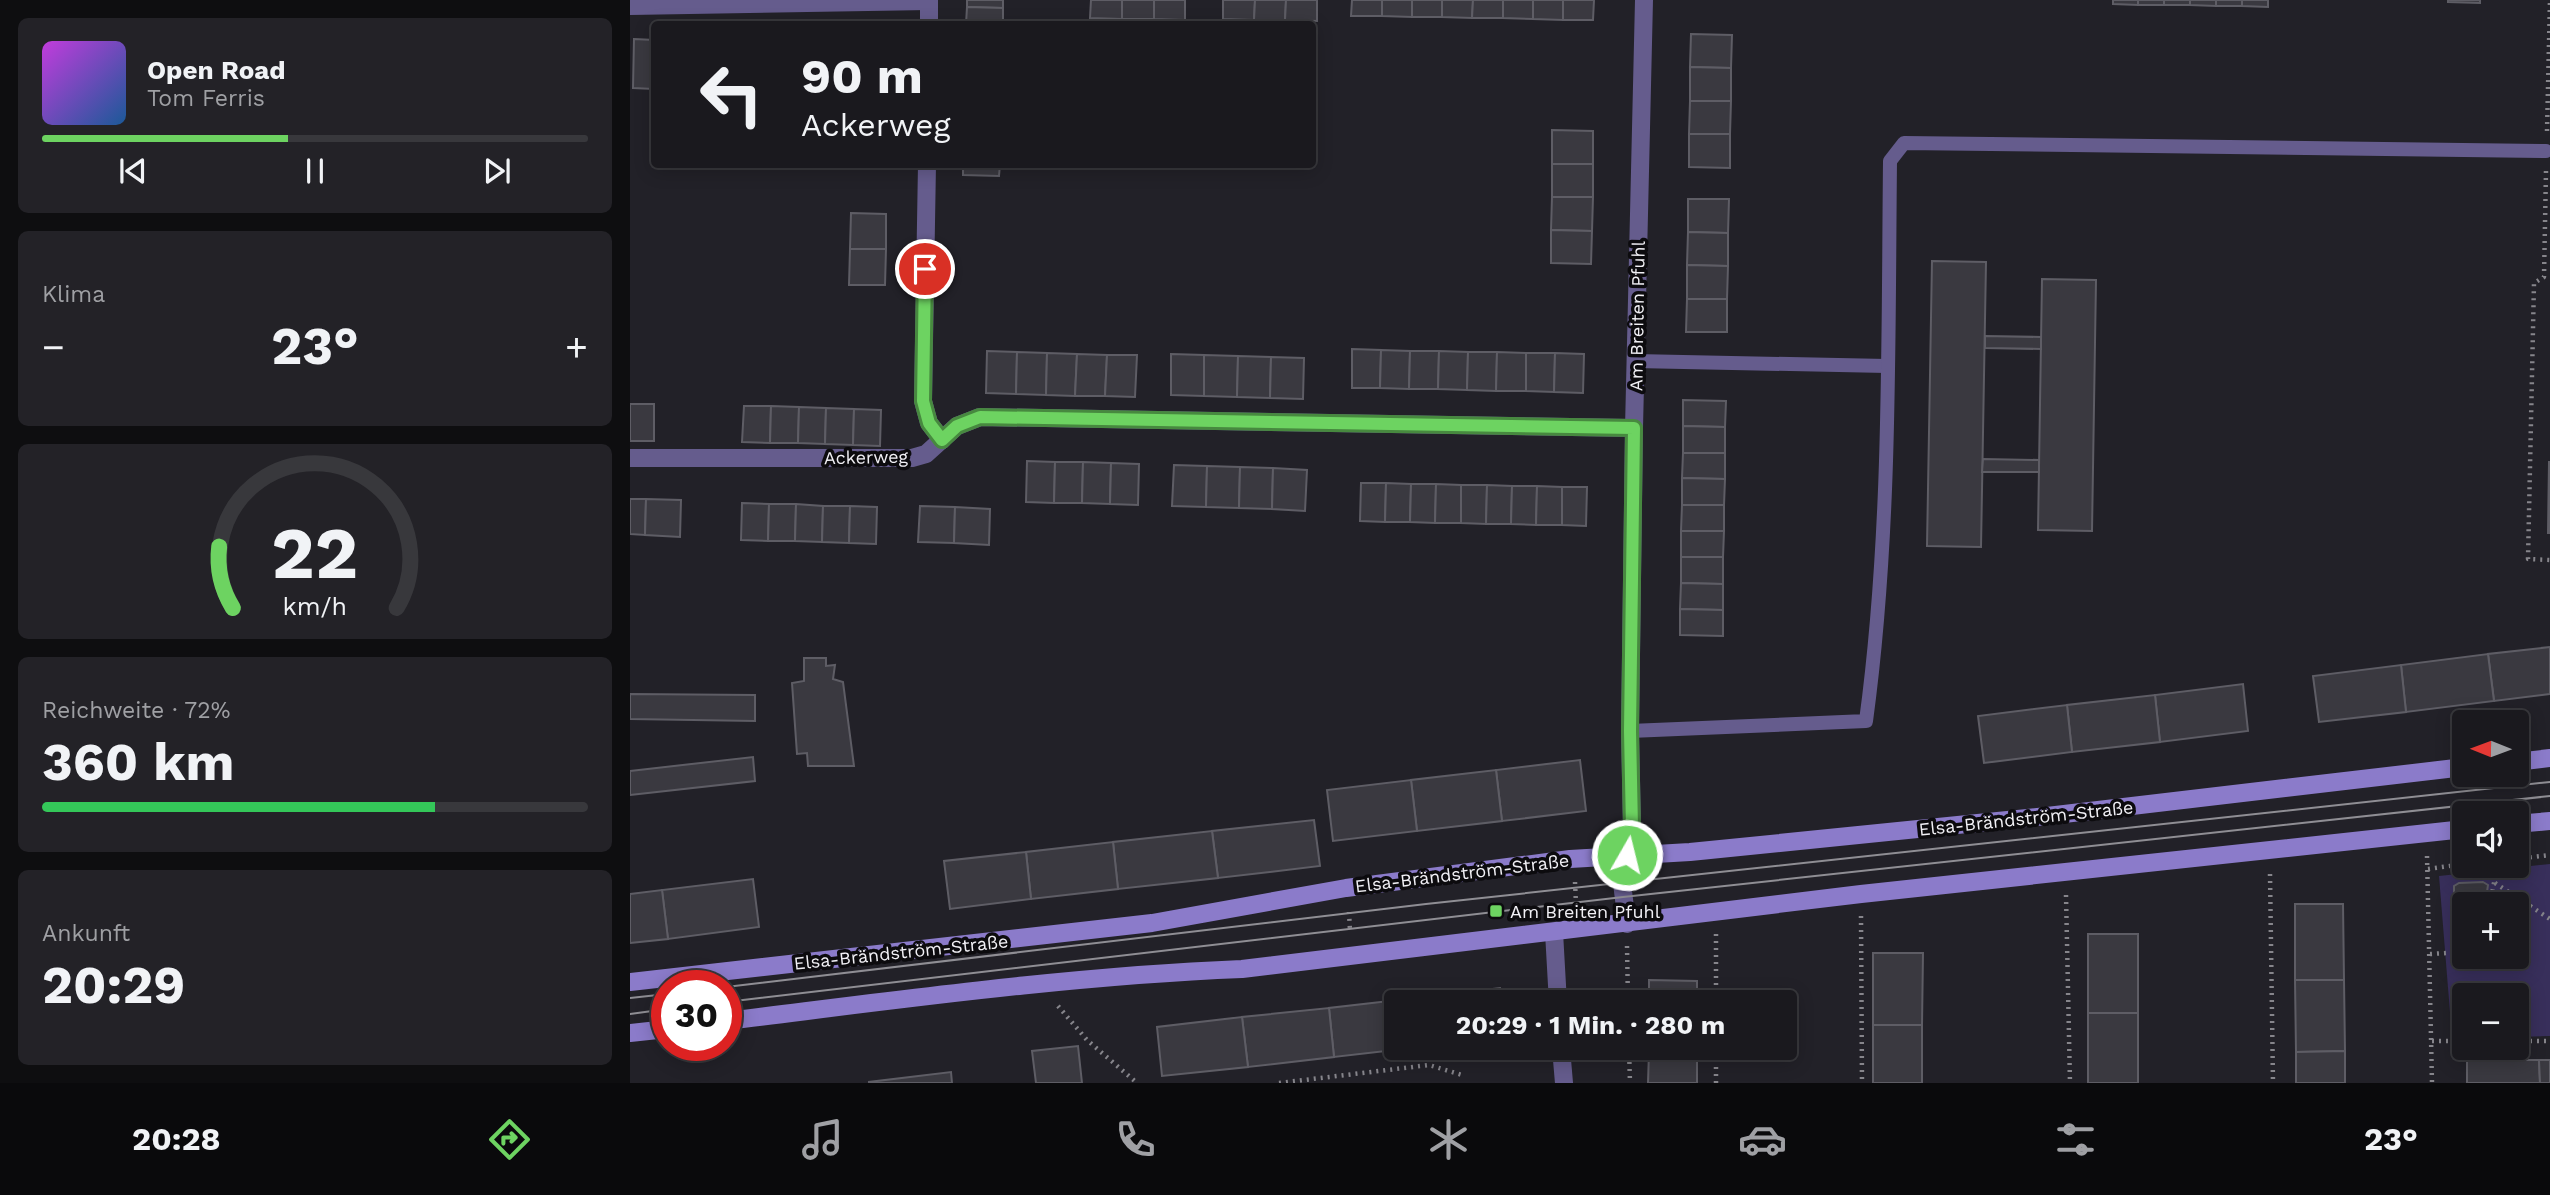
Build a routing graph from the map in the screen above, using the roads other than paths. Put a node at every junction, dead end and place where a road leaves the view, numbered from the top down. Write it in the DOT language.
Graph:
graph roads {
  1 [pos="929,0"];
  2 [pos="1644,0"];
  3 [pos="630,6"];
  4 [pos="929,21"];
  5 [pos="2546,151"];
  6 [pos="927,168"];
  7 [pos="1635,361"];
  8 [pos="1887,366"];
  9 [pos="1634,428"];
  10 [pos="942,440"];
  11 [pos="630,458"];
  12 [pos="1630,731"];
  13 [pos="2550,758"];
  14 [pos="2529,760"];
  15 [pos="2452,768"];
  16 [pos="2550,821"];
  17 [pos="2529,823"];
  18 [pos="2452,830"];
  19 [pos="1627,855"];
  20 [pos="1627,924"];
  21 [pos="1554,932"];
  22 [pos="630,982"];
  23 [pos="1558,990"];
  24 [pos="742,1019"];
  25 [pos="651,1031"];
  26 [pos="630,1033"];
  27 [pos="1563,1060"];
  28 [pos="1564,1083"];
  1 -- 3 [label="street"];
  1 -- 4 [label="street"];
  2 -- 7 [label="street, Am Breiten Pfuhl"];
  5 -- 8 [label="lane"];
  6 -- 10 [label="street"];
  7 -- 8 [label="lane"];
  7 -- 9 [label="street, Am Breiten Pfuhl"];
  8 -- 12 [label="lane"];
  9 -- 10 [label="street, Ackerweg"];
  9 -- 12 [label="street, Am Breiten Pfuhl"];
  10 -- 11 [label="street, Ackerweg"];
  12 -- 19 [label="street, Am Breiten Pfuhl"];
  13 -- 14 [label="street"];
  15 -- 19 [label="street, Elsa-Brändström-Straße"];
  16 -- 17 [label="street"];
  18 -- 20 [label="street"];
  19 -- 20 [label="street, Am Breiten Pfuhl"];
  19 -- 22 [label="street, Elsa-Brändström-Straße"];
  20 -- 21 [label="street"];
  21 -- 23 [label="street"];
  21 -- 24 [label="street"];
  25 -- 26 [label="street"];
  27 -- 28 [label="street"];
}
